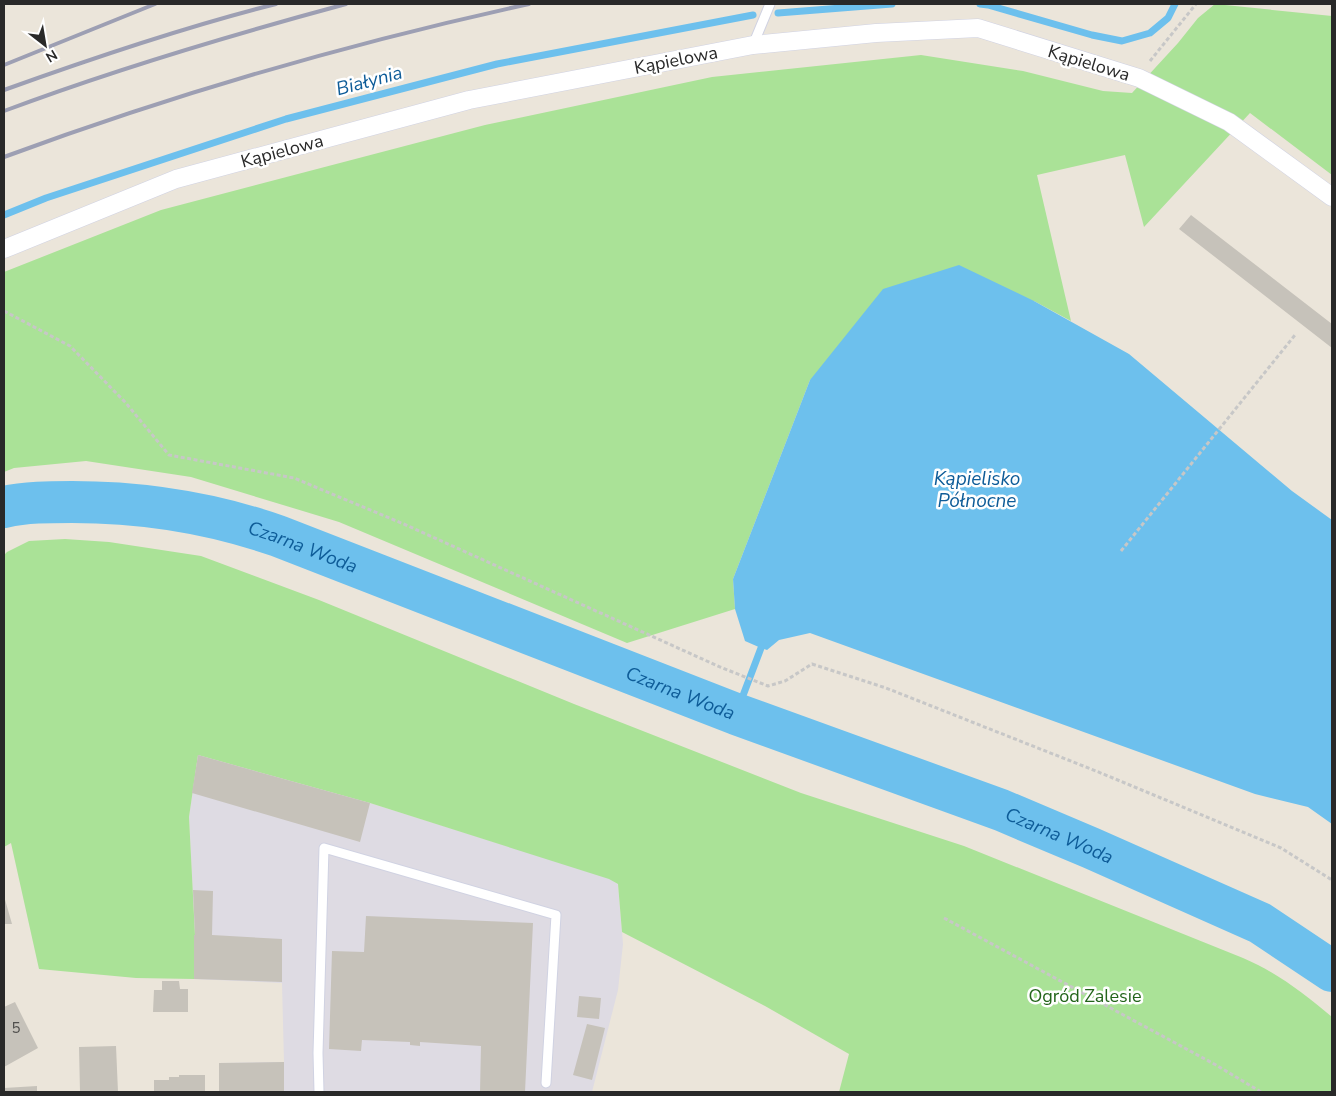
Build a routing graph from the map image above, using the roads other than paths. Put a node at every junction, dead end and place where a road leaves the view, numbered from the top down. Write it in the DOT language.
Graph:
graph roads {
  1 [pos="770,4"];
  2 [pos="753,45"];
  3 [pos="1332,197"];
  4 [pos="4,249"];
  5 [pos="546,1083"];
  6 [pos="319,1092"];
  1 -- 2 [label="lane"];
  2 -- 3 [label="street, Kąpielowa"];
  2 -- 4 [label="street, Kąpielowa"];
  5 -- 6 [label="lane"];
}
